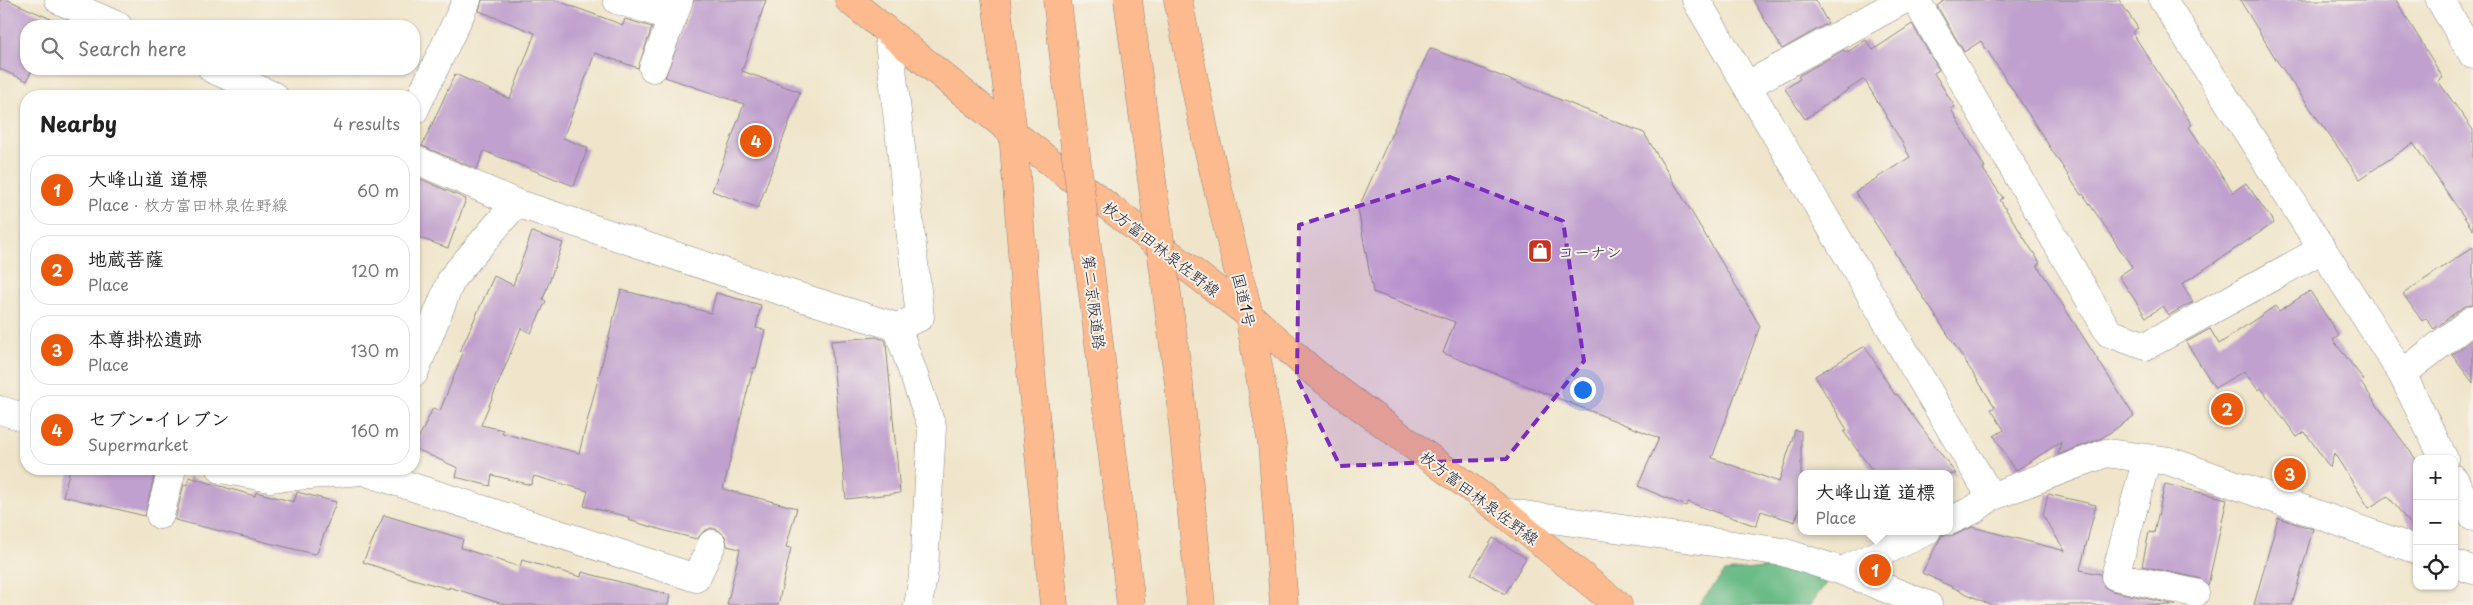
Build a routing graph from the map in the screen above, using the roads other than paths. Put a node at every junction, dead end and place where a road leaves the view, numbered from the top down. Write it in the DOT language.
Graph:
graph roads {
  1 [pos="59,0"];
  2 [pos="467,0"];
  3 [pos="618,0"];
  4 [pos="848,0"];
  5 [pos="996,0"];
  6 [pos="1057,0"];
  7 [pos="1128,0"];
  8 [pos="1178,0"];
  9 [pos="1696,0"];
  10 [pos="1903,0"];
  11 [pos="1916,0"];
  12 [pos="2163,0"];
  13 [pos="2440,0"];
  14 [pos="676,9"];
  15 [pos="104,20"];
  16 [pos="888,32"];
  17 [pos="2473,55"];
  18 [pos="653,68"];
  19 [pos="226,75"];
  20 [pos="1748,85"];
  21 [pos="260,90"];
  22 [pos="420,98"];
  23 [pos="1013,133"];
  24 [pos="420,162"];
  25 [pos="516,203"];
  26 [pos="2322,249"];
  27 [pos="1249,315"];
  28 [pos="2473,319"];
  29 [pos="898,326"];
  30 [pos="420,358"];
  31 [pos="2402,374"];
  32 [pos="0,410"];
  33 [pos="20,416"];
  34 [pos="2442,455"];
  35 [pos="2147,458"];
  36 [pos="170,475"];
  37 [pos="253,475"];
  38 [pos="305,475"];
  39 [pos="379,475"];
  40 [pos="2458,487"];
  41 [pos="1991,497"];
  42 [pos="1503,512"];
  43 [pos="160,514"];
  44 [pos="2473,517"];
  45 [pos="1953,519"];
  46 [pos="1918,535"];
  47 [pos="712,544"];
  48 [pos="2413,549"];
  49 [pos="2458,565"];
  50 [pos="2473,570"];
  51 [pos="1842,571"];
  52 [pos="2195,593"];
  53 [pos="918,605"];
  54 [pos="1054,605"];
  55 [pos="1131,605"];
  56 [pos="1201,605"];
  57 [pos="1284,605"];
  58 [pos="1618,605"];
  59 [pos="1928,605"];
  1 -- 15 [label="street"];
  2 -- 22 [label="street"];
  3 -- 14 [label="street"];
  4 -- 16 [label="main road, 枚方富田林泉佐野線"];
  5 -- 23 [label="main road"];
  6 -- 55 [label="main road, 第二京阪道路, bridge"];
  7 -- 56 [label="main road, bridge"];
  8 -- 27 [label="main road, 国道1号"];
  9 -- 20 [label="street"];
  10 -- 20 [label="street"];
  11 -- 26 [label="street"];
  12 -- 26 [label="street"];
  13 -- 17 [label="street"];
  14 -- 18 [label="street"];
  16 -- 23 [label="main road, 枚方富田林泉佐野線"];
  16 -- 29 [label="street"];
  19 -- 21 [label="street"];
  20 -- 41 [label="street"];
  23 -- 27 [label="main road, 枚方富田林泉佐野線"];
  23 -- 54 [label="main road"];
  24 -- 25 [label="street"];
  25 -- 29 [label="street"];
  25 -- 30 [label="street"];
  26 -- 31 [label="street"];
  27 -- 42 [label="main road, 枚方富田林泉佐野線"];
  27 -- 57 [label="main road, 国道1号"];
  28 -- 31 [label="street"];
  29 -- 53 [label="street"];
  31 -- 34 [label="street"];
  32 -- 33 [label="street"];
  35 -- 41 [label="street"];
  35 -- 48 [label="street"];
  35 -- 52 [label="street"];
  36 -- 43 [label="street"];
  37 -- 38 [label="street"];
  39 -- 47 [label="street"];
  40 -- 44 [label="street"];
  41 -- 45 [label="street"];
  42 -- 51 [label="street"];
  42 -- 58 [label="main road, 枚方富田林泉佐野線"];
  46 -- 51 [label="street"];
  49 -- 50 [label="street"];
  51 -- 59 [label="street"];
}
